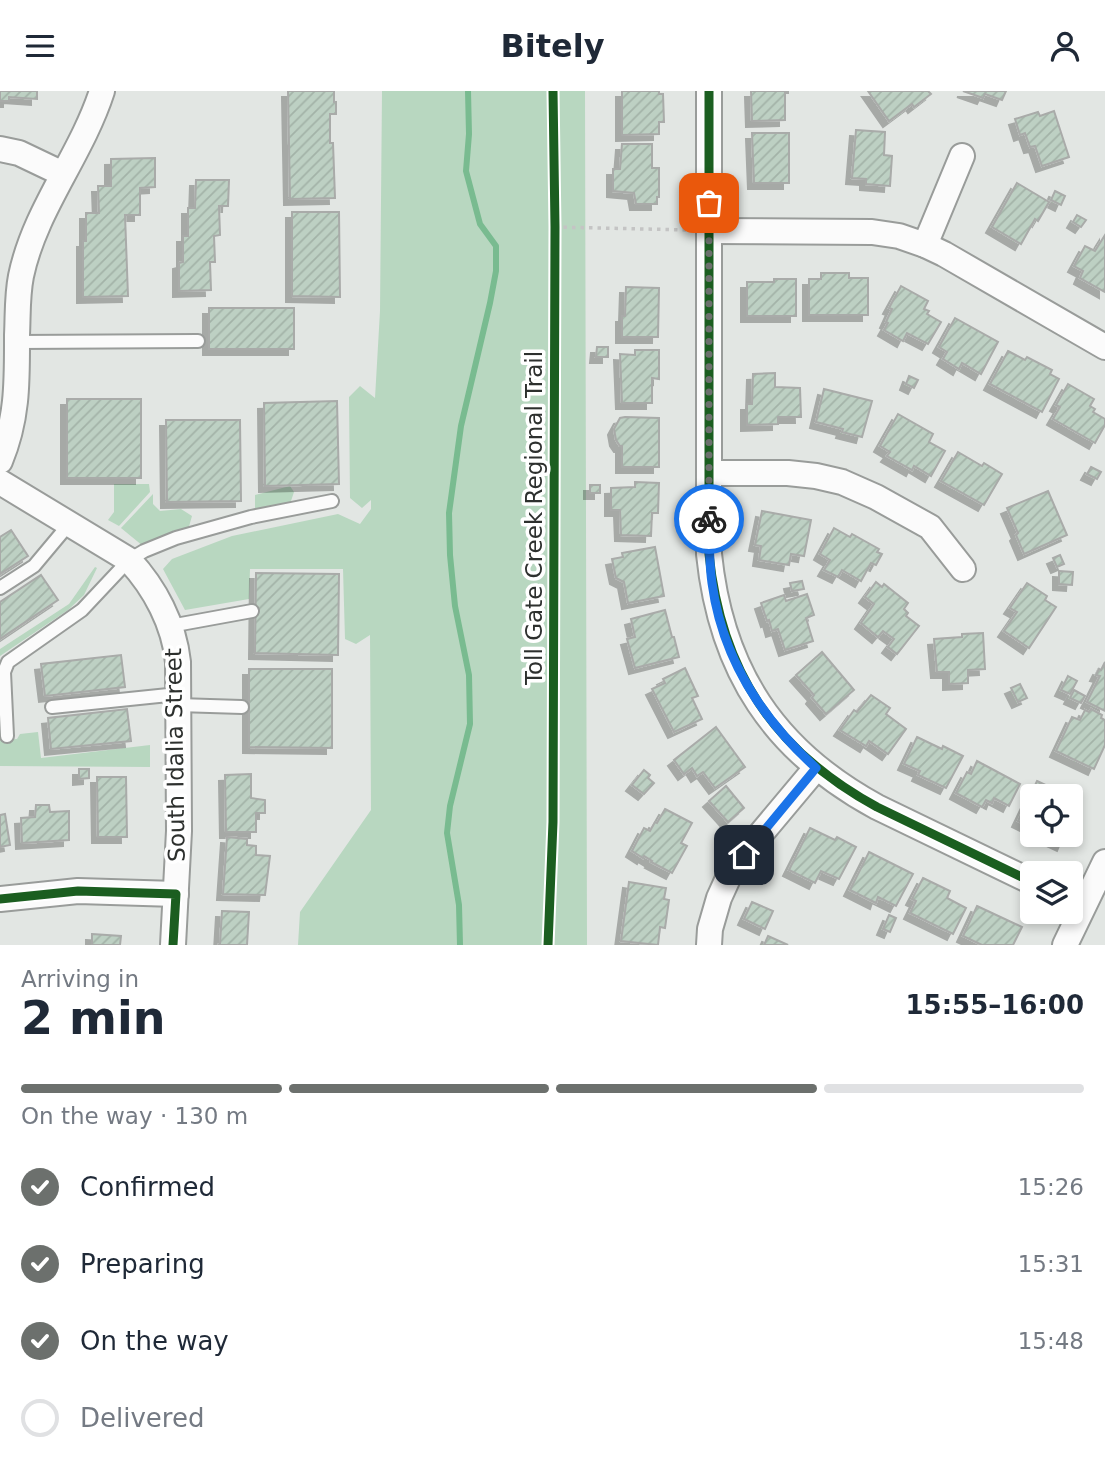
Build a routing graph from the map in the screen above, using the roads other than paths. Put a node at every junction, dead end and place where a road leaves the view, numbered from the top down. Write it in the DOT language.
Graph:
graph roads {
  1 [pos="102,91"];
  2 [pos="709,91"];
  3 [pos="0,149"];
  4 [pos="962,156"];
  5 [pos="63,174"];
  6 [pos="709,231"];
  7 [pos="925,245"];
  8 [pos="198,341"];
  9 [pos="1105,347"];
  10 [pos="12,352"];
  11 [pos="0,461"];
  12 [pos="709,473"];
  13 [pos="0,482"];
  14 [pos="332,501"];
  15 [pos="70,523"];
  16 [pos="129,560"];
  17 [pos="963,569"];
  18 [pos="0,588"];
  19 [pos="252,611"];
  20 [pos="170,626"];
  21 [pos="178,700"];
  22 [pos="242,706"];
  23 [pos="52,707"];
  24 [pos="7,736"];
  25 [pos="816,768"];
  26 [pos="1105,862"];
  27 [pos="1020,876"];
  28 [pos="176,894"];
  29 [pos="1083,895"];
  30 [pos="0,899"];
  31 [pos="1071,924"];
  32 [pos="173,945"];
  33 [pos="709,945"];
  34 [pos="1065,945"];
  1 -- 5 [label="street"];
  2 -- 6 [label="street"];
  3 -- 5 [label="street"];
  4 -- 7 [label="street"];
  5 -- 10 [label="street"];
  6 -- 7 [label="street"];
  6 -- 12 [label="street"];
  7 -- 9 [label="street"];
  8 -- 10 [label="lane"];
  10 -- 11 [label="street"];
  12 -- 17 [label="street"];
  12 -- 25 [label="street"];
  13 -- 15 [label="street, South Idalia Street"];
  14 -- 16 [label="lane"];
  15 -- 16 [label="street, South Idalia Street"];
  15 -- 18 [label="lane"];
  16 -- 20 [label="street, South Idalia Street"];
  16 -- 24 [label="lane"];
  19 -- 20 [label="lane"];
  20 -- 21 [label="street, South Idalia Street"];
  21 -- 22 [label="lane"];
  21 -- 23 [label="lane"];
  21 -- 28 [label="street, South Idalia Street"];
  25 -- 27 [label="street"];
  25 -- 33 [label="street"];
  26 -- 29 [label="street"];
  28 -- 30 [label="street"];
  28 -- 32 [label="street, South Idalia Street"];
  31 -- 34 [label="street"];
}
